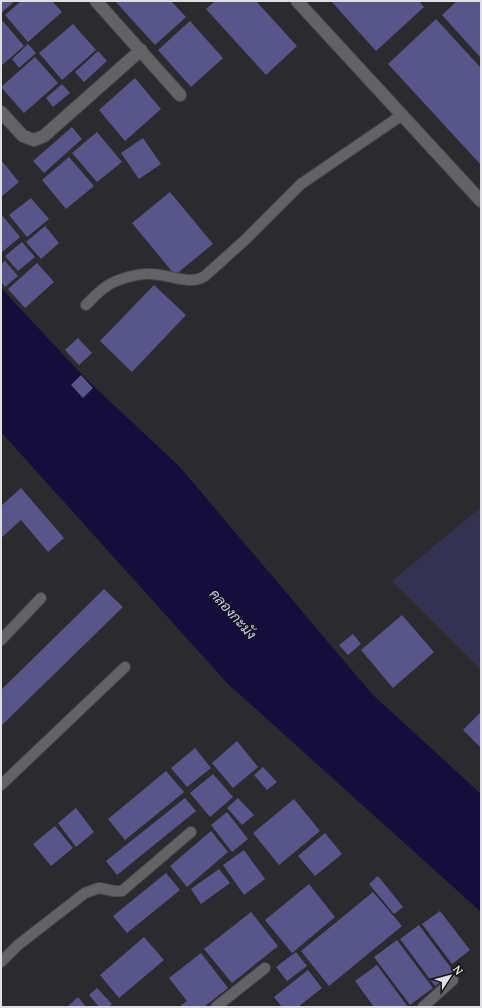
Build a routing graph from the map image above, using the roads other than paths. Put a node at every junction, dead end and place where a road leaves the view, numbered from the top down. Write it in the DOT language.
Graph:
graph roads {
  1 [pos="96,1"];
  2 [pos="297,1"];
  3 [pos="141,50"];
  4 [pos="180,95"];
  5 [pos="1,112"];
  6 [pos="402,115"];
  7 [pos="481,201"];
  8 [pos="86,305"];
  9 [pos="40,598"];
  10 [pos="1,640"];
  11 [pos="125,668"];
  12 [pos="1,785"];
  13 [pos="192,832"];
  14 [pos="1,962"];
  15 [pos="265,968"];
  16 [pos="453,980"];
  17 [pos="216,1007"];
  18 [pos="423,1007"];
  1 -- 3 [label="street"];
  2 -- 6 [label="street"];
  3 -- 4 [label="street"];
  3 -- 5 [label="street"];
  6 -- 7 [label="street"];
  6 -- 8 [label="lane"];
  9 -- 10 [label="lane"];
  11 -- 12 [label="lane"];
  13 -- 14 [label="lane"];
  15 -- 17 [label="lane"];
  16 -- 18 [label="lane"];
}
